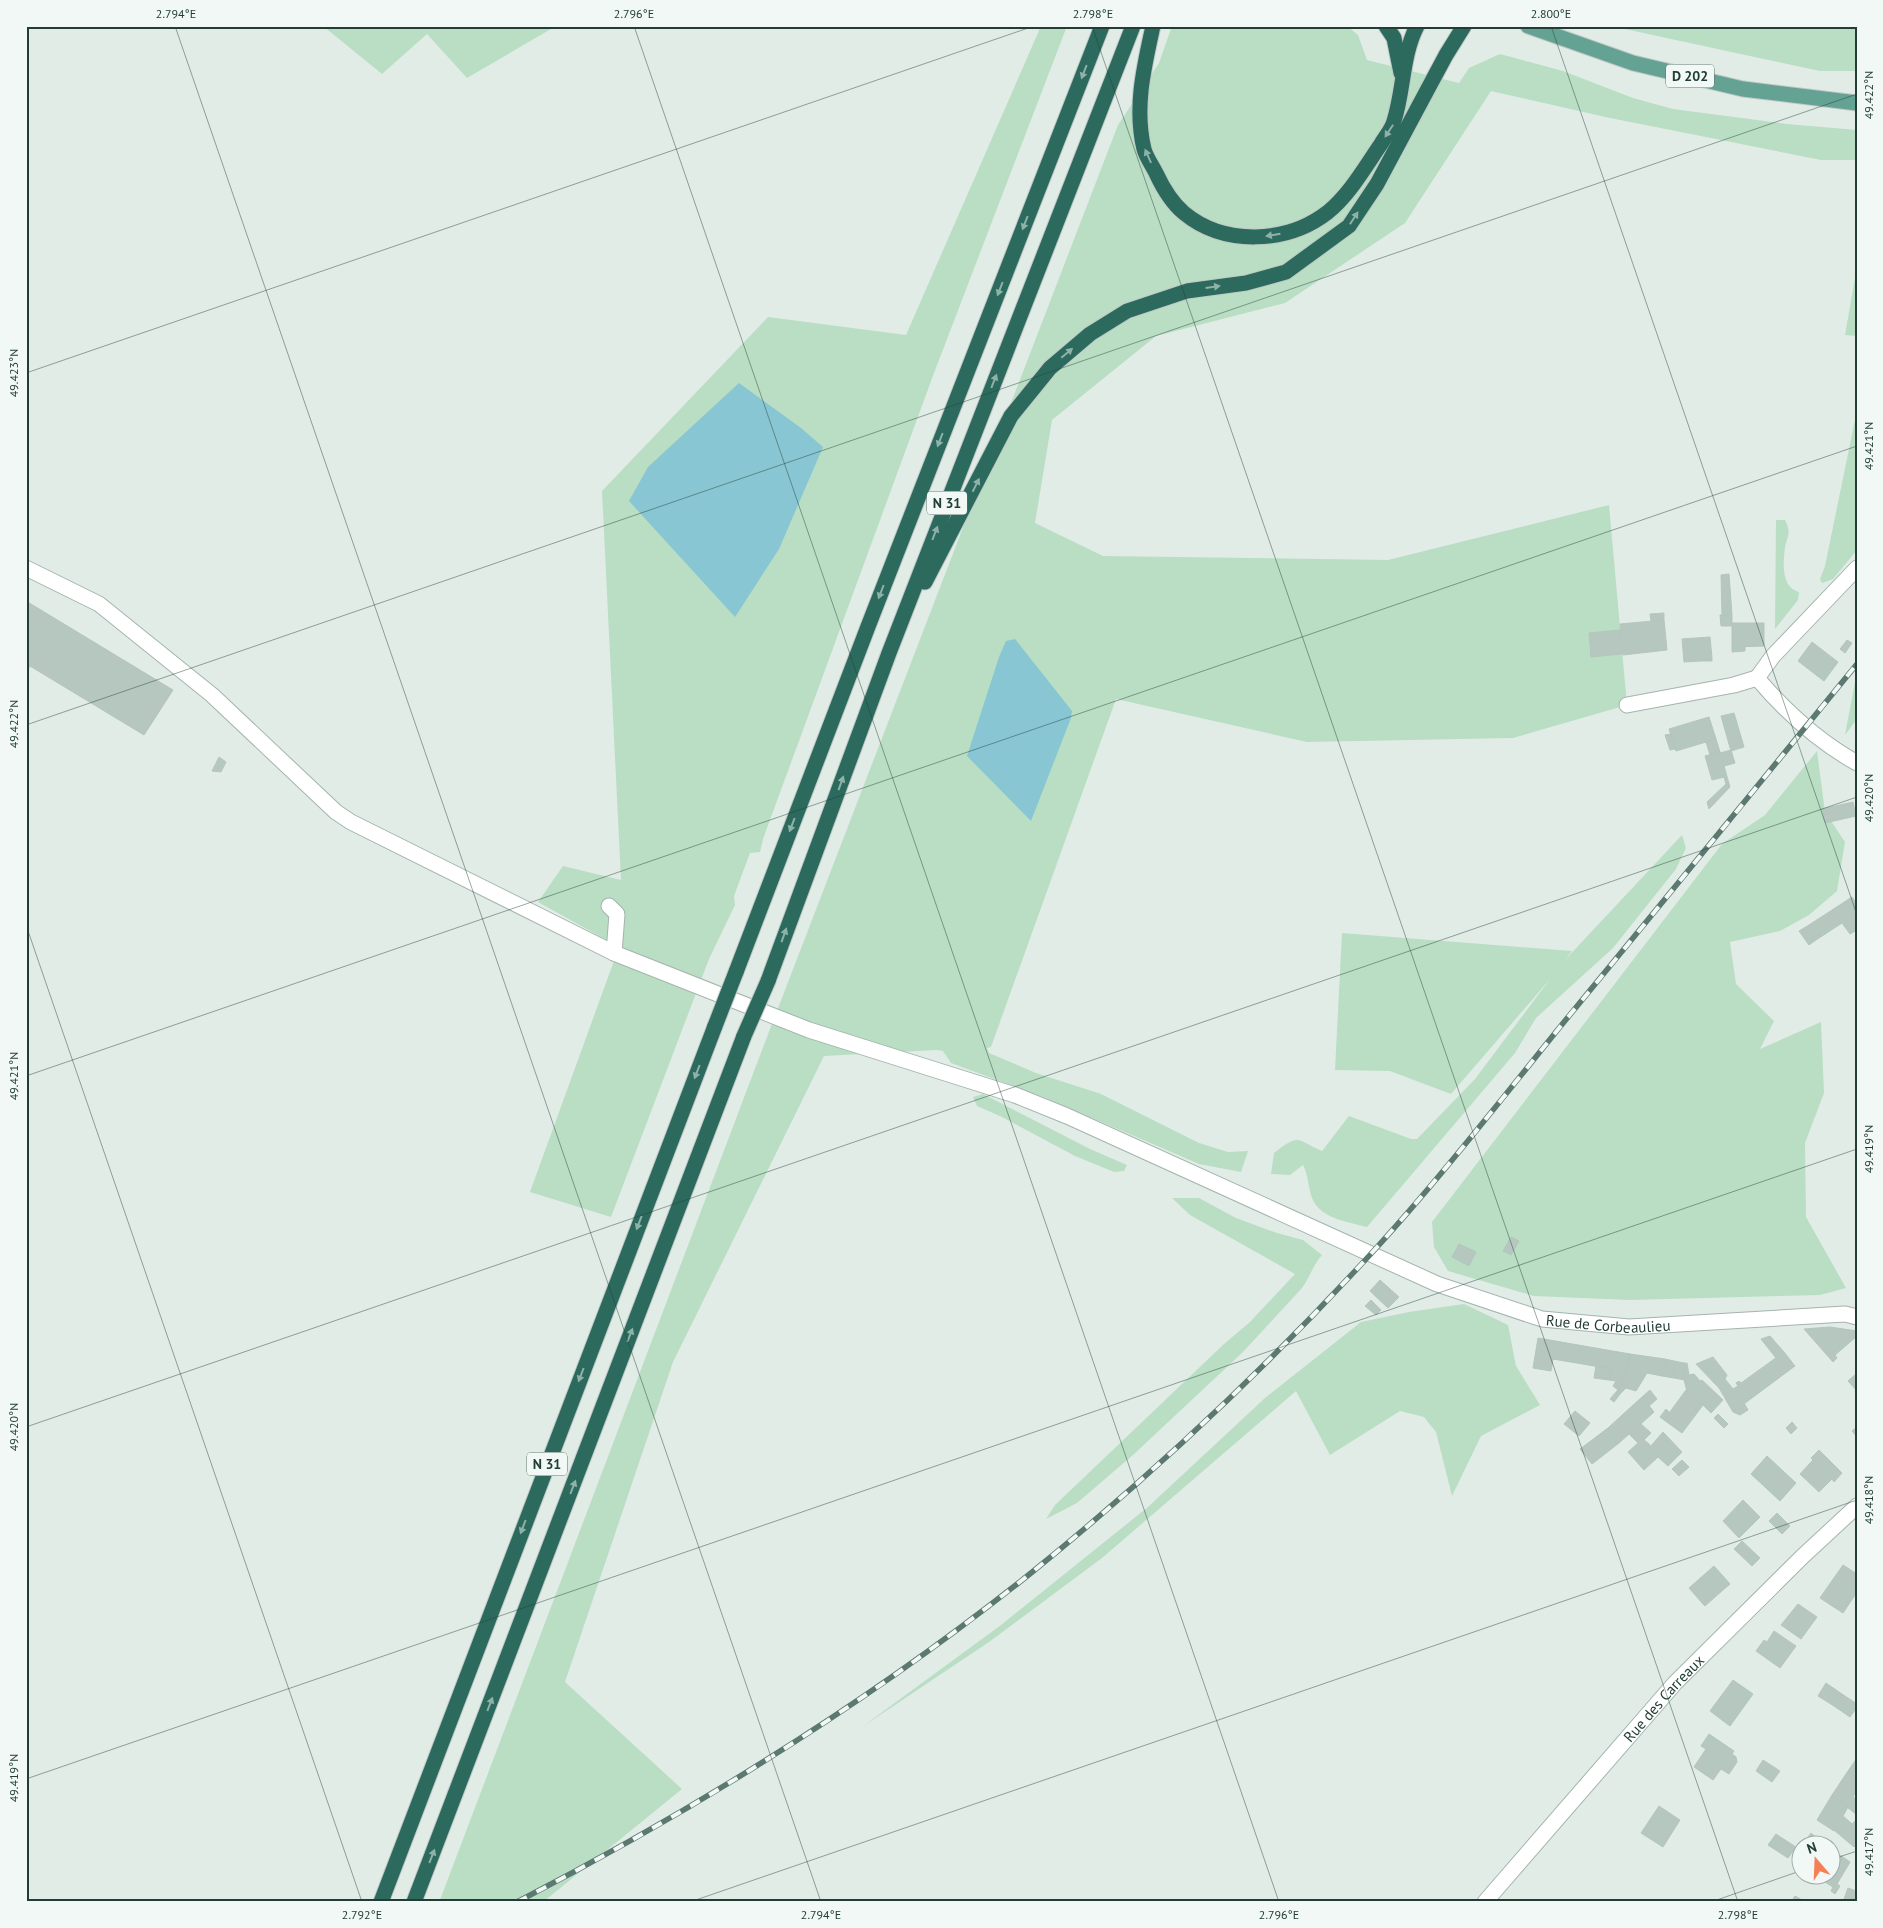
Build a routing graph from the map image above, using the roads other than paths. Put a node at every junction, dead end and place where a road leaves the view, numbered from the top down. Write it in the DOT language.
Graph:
graph roads {
  1 [pos="1102,26"];
  2 [pos="1133,26"];
  3 [pos="1153,26"];
  4 [pos="1386,26"];
  5 [pos="1417,26"];
  6 [pos="1464,26"];
  7 [pos="1528,26"];
  8 [pos="1403,84"];
  9 [pos="1857,103"];
  10 [pos="26,568"];
  11 [pos="1857,568"];
  12 [pos="889,653"];
  13 [pos="1757,678"];
  14 [pos="1626,705"];
  15 [pos="1857,763"];
  16 [pos="609,906"];
  17 [pos="614,952"];
  18 [pos="1857,1317"];
  19 [pos="1857,1506"];
  20 [pos="381,1902"];
  21 [pos="414,1902"];
  22 [pos="1484,1902"];
  1 -- 20 [label="highway, N 31, one-way, bridge"];
  12 -- 2 [label="highway, N 31, one-way"];
  8 -- 3 [label="highway, one-way"];
  4 -- 8 [label="highway"];
  5 -- 8 [label="highway"];
  12 -- 6 [label="highway, one-way"];
  7 -- 9 [label="main road, D 202"];
  10 -- 17 [label="street, Rue de Corbeaulieu"];
  11 -- 13 [label="street"];
  21 -- 12 [label="highway, N 31, one-way, bridge"];
  13 -- 14 [label="street"];
  13 -- 15 [label="street"];
  16 -- 17 [label="street"];
  17 -- 18 [label="street, Rue de Corbeaulieu"];
  19 -- 22 [label="street, Rue des Carreaux"];
}
